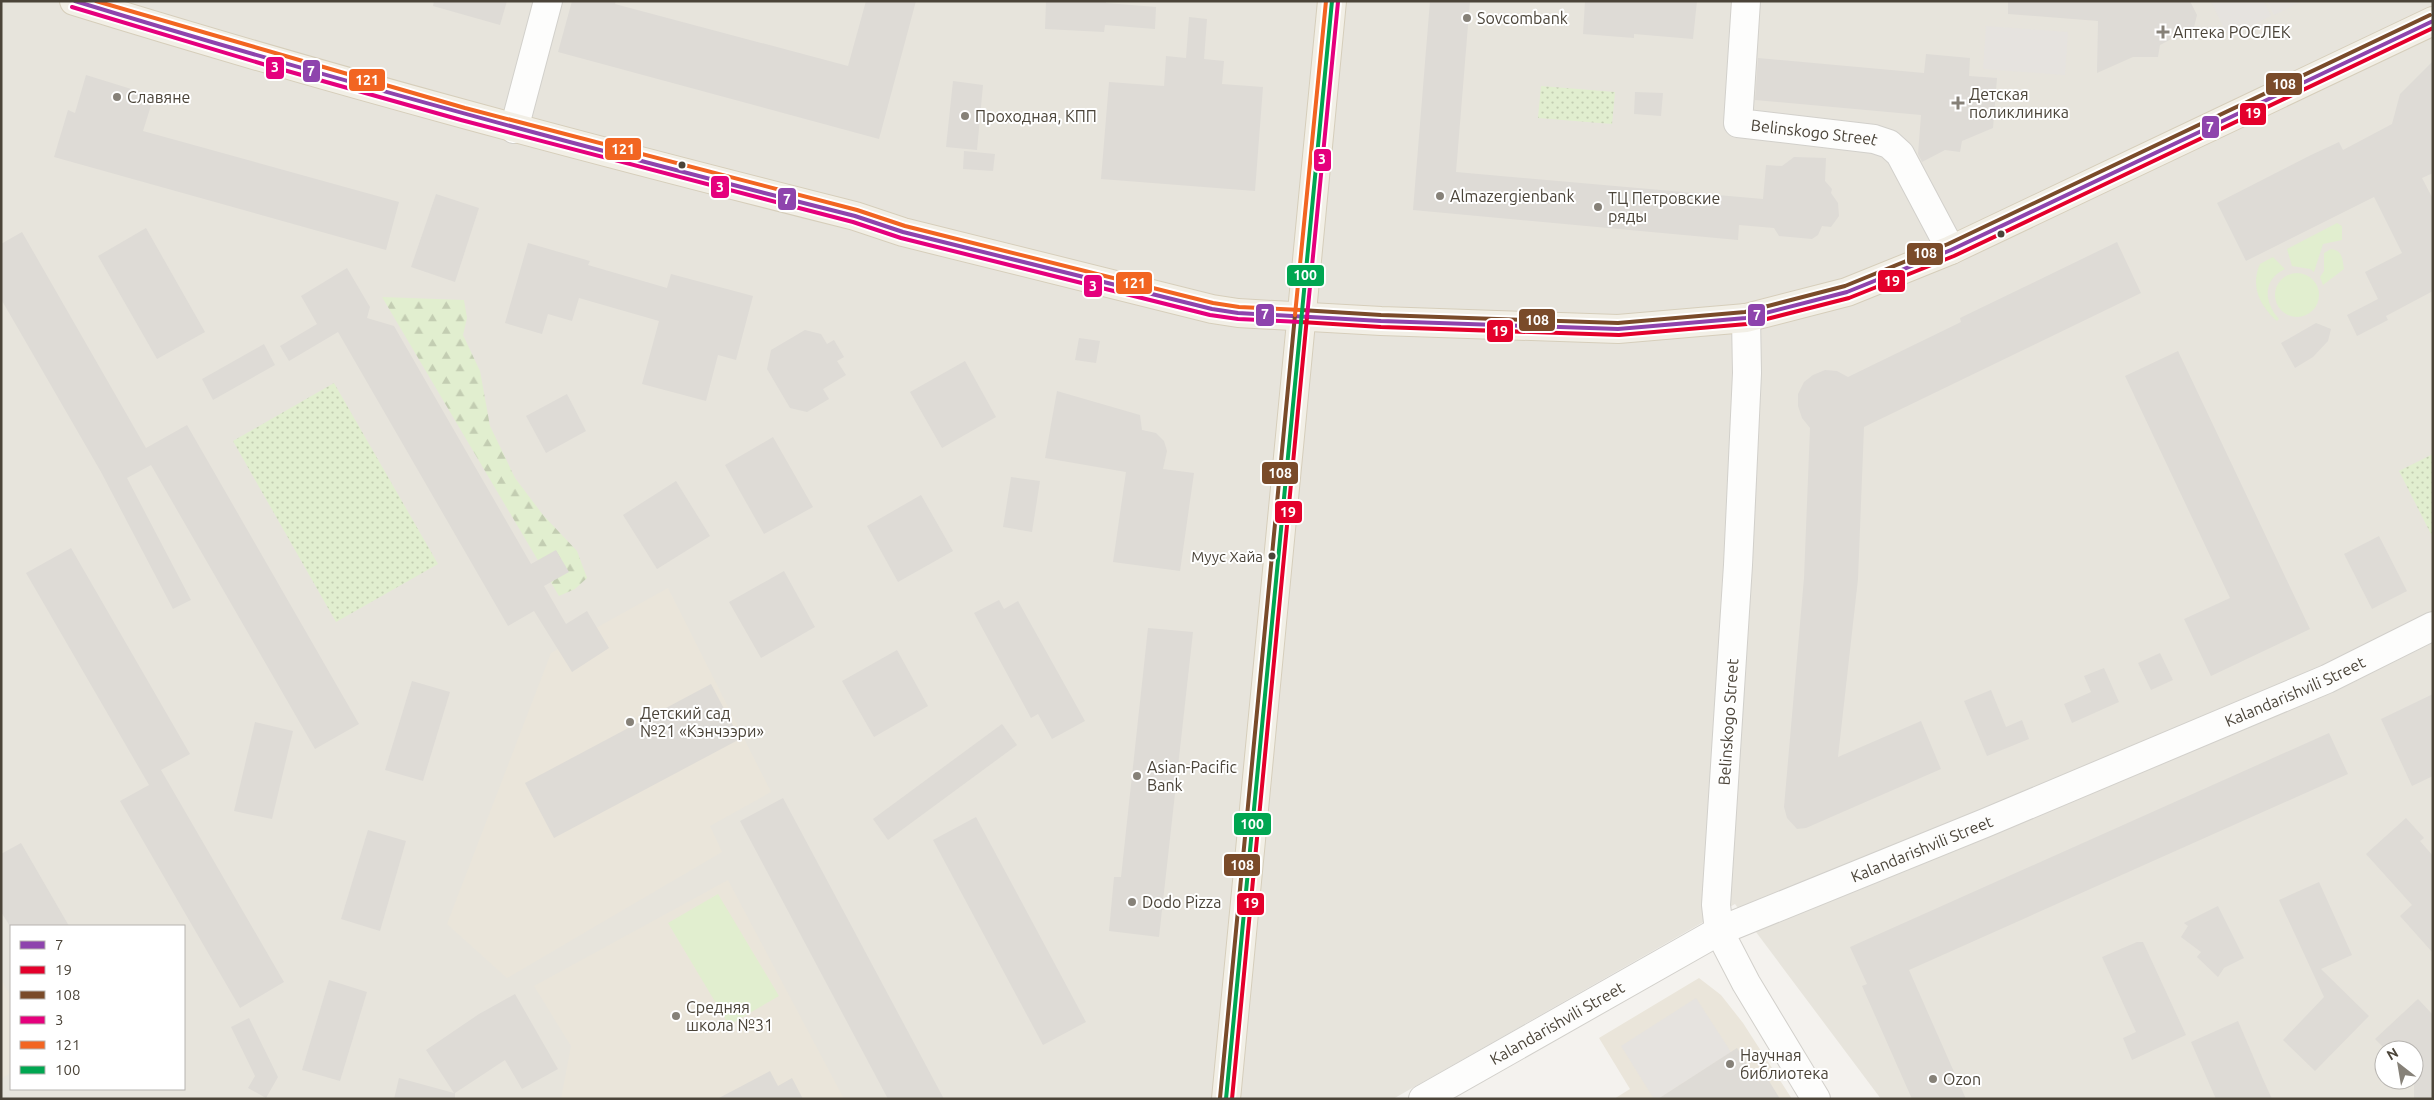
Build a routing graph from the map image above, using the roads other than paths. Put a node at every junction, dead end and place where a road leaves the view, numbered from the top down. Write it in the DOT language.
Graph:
graph roads {
  1 [pos="74,1"];
  2 [pos="548,1"];
  3 [pos="1332,1"];
  4 [pos="1746,1"];
  5 [pos="2433,21"];
  6 [pos="514,129"];
  7 [pos="1951,250"];
  8 [pos="1301,316"];
  9 [pos="1746,318"];
  10 [pos="2433,626"];
  11 [pos="1719,931"];
  12 [pos="1226,1099"];
  13 [pos="1422,1099"];
  14 [pos="1816,1099"];
  1 -- 6 [label="main road"];
  2 -- 6 [label="street"];
  3 -- 8 [label="main road"];
  4 -- 7 [label="street, Belinskogo Street"];
  5 -- 7 [label="main road"];
  6 -- 8 [label="main road"];
  7 -- 9 [label="main road"];
  8 -- 9 [label="main road"];
  8 -- 12 [label="main road"];
  9 -- 11 [label="street, Belinskogo Street"];
  10 -- 11 [label="street, Kalandarishvili Street"];
  11 -- 13 [label="street, Kalandarishvili Street"];
  11 -- 14 [label="street, Belinskogo Street"];
}
